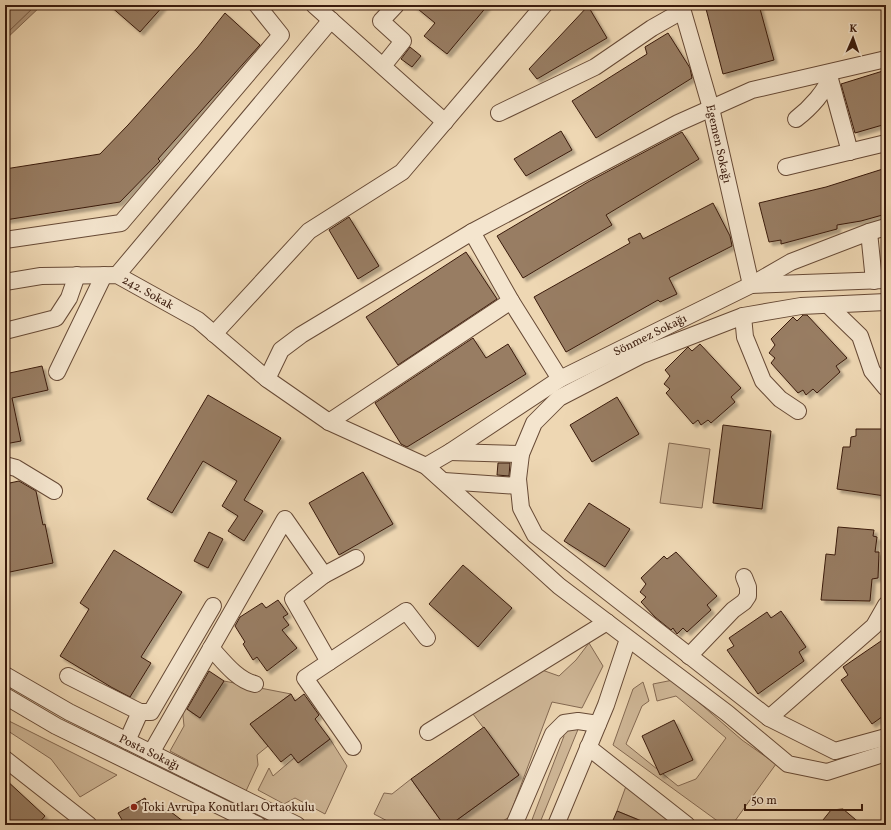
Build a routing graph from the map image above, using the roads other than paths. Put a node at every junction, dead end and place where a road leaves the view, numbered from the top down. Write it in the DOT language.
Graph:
graph roads {
  1 [pos="257,5"];
  2 [pos="314,5"];
  3 [pos="396,5"];
  4 [pos="544,5"];
  5 [pos="681,8"];
  6 [pos="331,20"];
  7 [pos="886,59"];
  8 [pos="382,66"];
  9 [pos="831,76"];
  10 [pos="711,108"];
  11 [pos="499,113"];
  12 [pos="796,119"];
  13 [pos="445,122"];
  14 [pos="886,143"];
  15 [pos="850,152"];
  16 [pos="786,167"];
  17 [pos="886,228"];
  18 [pos="472,232"];
  19 [pos="869,232"];
  20 [pos="5,240"];
  21 [pos="77,275"];
  22 [pos="110,275"];
  23 [pos="880,280"];
  24 [pos="5,282"];
  25 [pos="751,285"];
  26 [pos="511,301"];
  27 [pos="886,302"];
  28 [pos="828,305"];
  29 [pos="743,316"];
  30 [pos="5,331"];
  31 [pos="214,334"];
  32 [pos="57,372"];
  33 [pos="267,379"];
  34 [pos="560,379"];
  35 [pos="886,388"];
  36 [pos="798,411"];
  37 [pos="329,422"];
  38 [pos="450,452"];
  39 [pos="521,454"];
  40 [pos="5,465"];
  41 [pos="426,466"];
  42 [pos="444,481"];
  43 [pos="518,486"];
  44 [pos="54,491"];
  45 [pos="356,558"];
  46 [pos="324,575"];
  47 [pos="744,577"];
  48 [pos="886,605"];
  49 [pos="213,606"];
  50 [pos="607,622"];
  51 [pos="427,638"];
  52 [pos="628,639"];
  53 [pos="211,648"];
  54 [pos="689,656"];
  55 [pos="329,662"];
  56 [pos="5,675"];
  57 [pos="68,676"];
  58 [pos="255,684"];
  59 [pos="5,696"];
  60 [pos="140,712"];
  61 [pos="769,718"];
  62 [pos="598,724"];
  63 [pos="428,732"];
  64 [pos="886,737"];
  65 [pos="127,741"];
  66 [pos="353,747"];
  67 [pos="588,747"];
  68 [pos="152,753"];
  69 [pos="886,754"];
  70 [pos="5,759"];
  71 [pos="89,825"];
  72 [pos="258,825"];
  73 [pos="297,825"];
  74 [pos="514,825"];
  75 [pos="556,825"];
  76 [pos="686,825"];
  1 -- 20 [label="street"];
  2 -- 6 [label="street"];
  3 -- 8 [label="street"];
  4 -- 13 [label="street"];
  5 -- 10 [label="street, Egemen Sokağı"];
  5 -- 11 [label="street"];
  6 -- 8 [label="street"];
  6 -- 22 [label="street"];
  7 -- 9 [label="street"];
  8 -- 13 [label="street"];
  9 -- 10 [label="street"];
  9 -- 12 [label="street"];
  9 -- 15 [label="street"];
  10 -- 18 [label="street"];
  10 -- 25 [label="street, Egemen Sokağı"];
  13 -- 31 [label="street"];
  14 -- 15 [label="street"];
  15 -- 16 [label="street"];
  17 -- 19 [label="street, Sönmez Sokağı"];
  18 -- 26 [label="street"];
  18 -- 33 [label="street"];
  19 -- 23 [label="street"];
  19 -- 25 [label="street, Sönmez Sokağı"];
  21 -- 22 [label="street, 242. Sokak"];
  21 -- 24 [label="street, 242. Sokak"];
  21 -- 30 [label="street"];
  22 -- 31 [label="street, 242. Sokak"];
  22 -- 32 [label="street"];
  23 -- 25 [label="street"];
  25 -- 34 [label="street, Sönmez Sokağı"];
  26 -- 34 [label="street"];
  26 -- 37 [label="street"];
  27 -- 28 [label="street"];
  28 -- 29 [label="street"];
  28 -- 35 [label="street"];
  29 -- 36 [label="street"];
  29 -- 39 [label="street"];
  31 -- 33 [label="street, 242. Sokak"];
  33 -- 37 [label="street, 242. Sokak"];
  34 -- 38 [label="street, Sönmez Sokağı"];
  37 -- 41 [label="street, 242. Sokak"];
  38 -- 39 [label="street"];
  38 -- 41 [label="street, Sönmez Sokağı"];
  39 -- 43 [label="street"];
  40 -- 44 [label="street"];
  41 -- 42 [label="street, 242. Sokak"];
  42 -- 43 [label="street"];
  42 -- 50 [label="street, 242. Sokak"];
  43 -- 54 [label="street"];
  45 -- 46 [label="street"];
  46 -- 53 [label="street"];
  46 -- 55 [label="street"];
  47 -- 54 [label="street"];
  48 -- 61 [label="street"];
  49 -- 60 [label="street"];
  50 -- 52 [label="street, 242. Sokak"];
  50 -- 63 [label="street"];
  51 -- 55 [label="street"];
  52 -- 62 [label="street"];
  52 -- 69 [label="street, 242. Sokak"];
  53 -- 58 [label="street"];
  53 -- 68 [label="street"];
  54 -- 61 [label="street"];
  55 -- 66 [label="street"];
  56 -- 65 [label="street, Posta Sokağı"];
  57 -- 60 [label="street"];
  59 -- 72 [label="street, Posta Sokağı"];
  60 -- 65 [label="street"];
  61 -- 64 [label="street"];
  62 -- 67 [label="street"];
  62 -- 74 [label="street"];
  65 -- 68 [label="street, Posta Sokağı"];
  67 -- 75 [label="street"];
  67 -- 76 [label="street"];
  68 -- 73 [label="street, Posta Sokağı"];
  70 -- 71 [label="street"];
}
